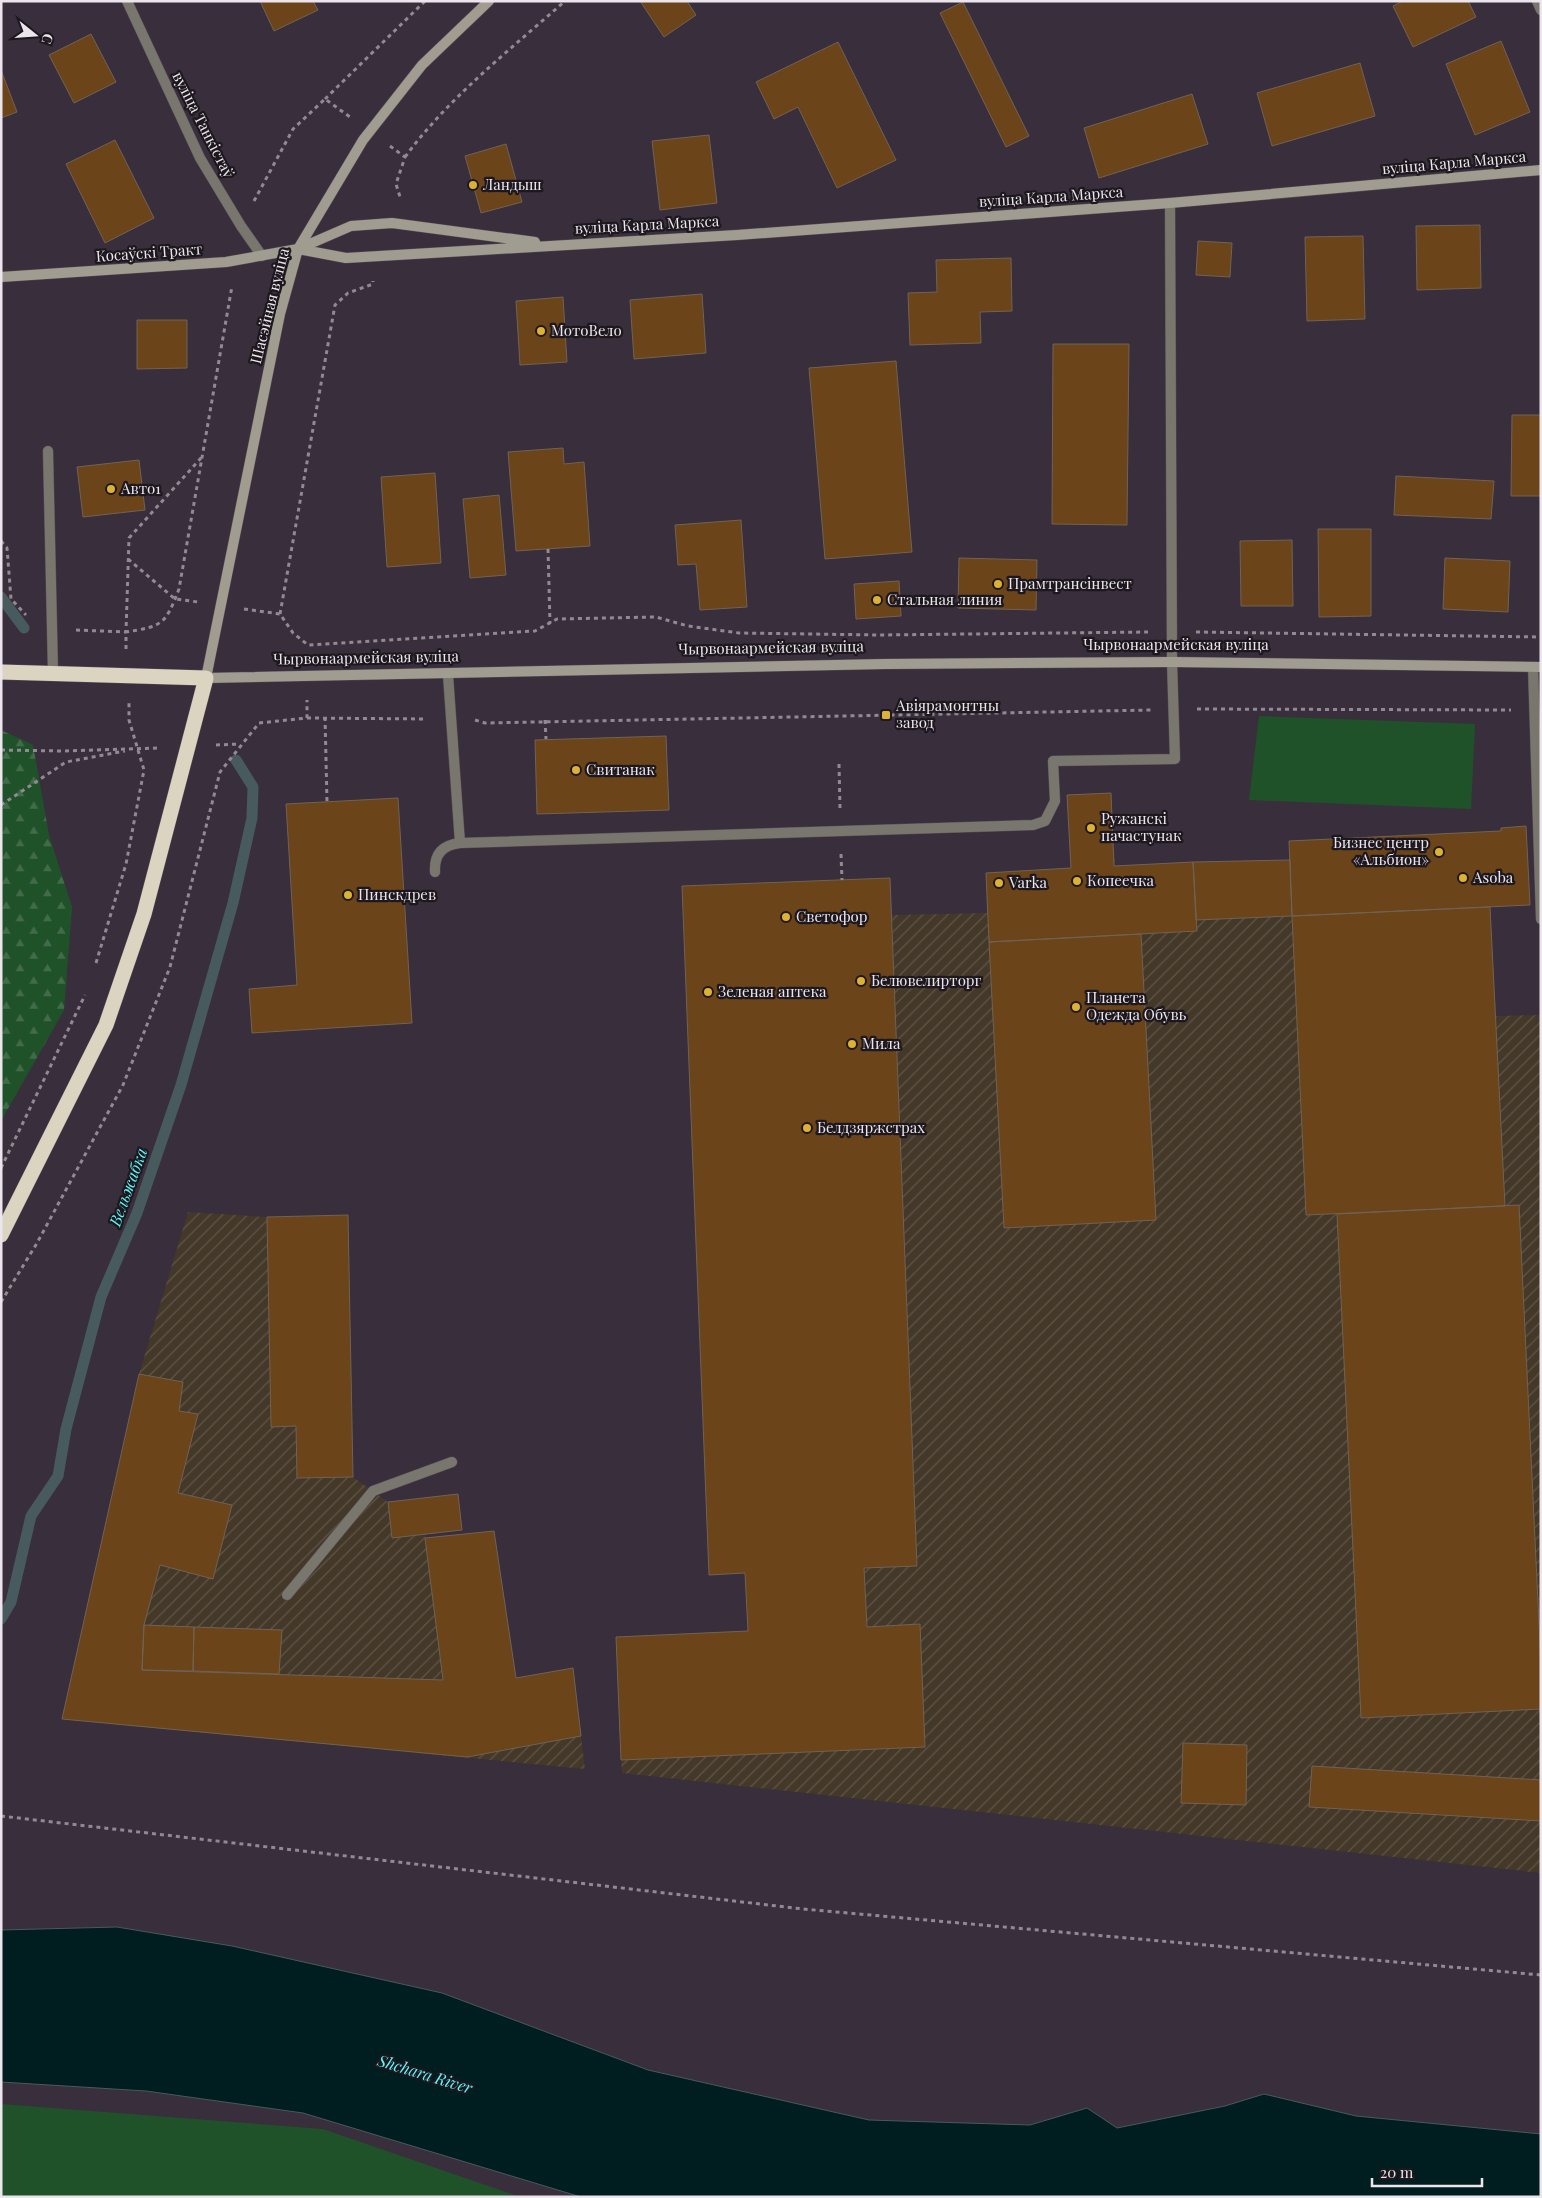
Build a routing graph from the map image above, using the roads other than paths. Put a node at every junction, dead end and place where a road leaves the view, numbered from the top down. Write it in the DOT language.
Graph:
graph roads {
  1 [pos="127,1"];
  2 [pos="489,1"];
  3 [pos="1537,1"];
  4 [pos="1541,10"];
  5 [pos="1541,170"];
  6 [pos="1170,202"];
  7 [pos="562,245"];
  8 [pos="298,249"];
  9 [pos="262,256"];
  10 [pos="1,276"];
  11 [pos="48,450"];
  12 [pos="1172,662"];
  13 [pos="1537,667"];
  14 [pos="1,672"];
  15 [pos="53,672"];
  16 [pos="448,675"];
  17 [pos="206,678"];
  18 [pos="460,843"];
  19 [pos="435,872"];
  20 [pos="1541,919"];
  21 [pos="1,1235"];
  22 [pos="452,1462"];
  23 [pos="287,1595"];
  1 -- 9 [label="street, вуліца Танкістаў"];
  2 -- 8 [label="main road, Шасэйная вуліца"];
  3 -- 4 [label="street"];
  5 -- 6 [label="main road, вуліца Карла Маркса"];
  6 -- 7 [label="main road, вуліца Карла Маркса"];
  6 -- 12 [label="street"];
  7 -- 8 [label="main road, вуліца Карла Маркса"];
  7 -- 8 [label="main road, вуліца Карла Маркса"];
  8 -- 9 [label="main road, Косаўскі Тракт"];
  8 -- 17 [label="main road, Шасэйная вуліца"];
  9 -- 10 [label="main road, Косаўскі Тракт"];
  11 -- 15 [label="street"];
  12 -- 13 [label="main road, Чырвонаармейская вуліца"];
  12 -- 16 [label="main road, Чырвонаармейская вуліца"];
  12 -- 18 [label="street"];
  13 -- 20 [label="street"];
  14 -- 15 [label="highway, Чырвонаармейская вуліца"];
  15 -- 17 [label="highway, Чырвонаармейская вуліца"];
  16 -- 17 [label="main road, Чырвонаармейская вуліца"];
  16 -- 18 [label="street"];
  17 -- 21 [label="highway"];
  18 -- 19 [label="street"];
  22 -- 23 [label="street"];
}
